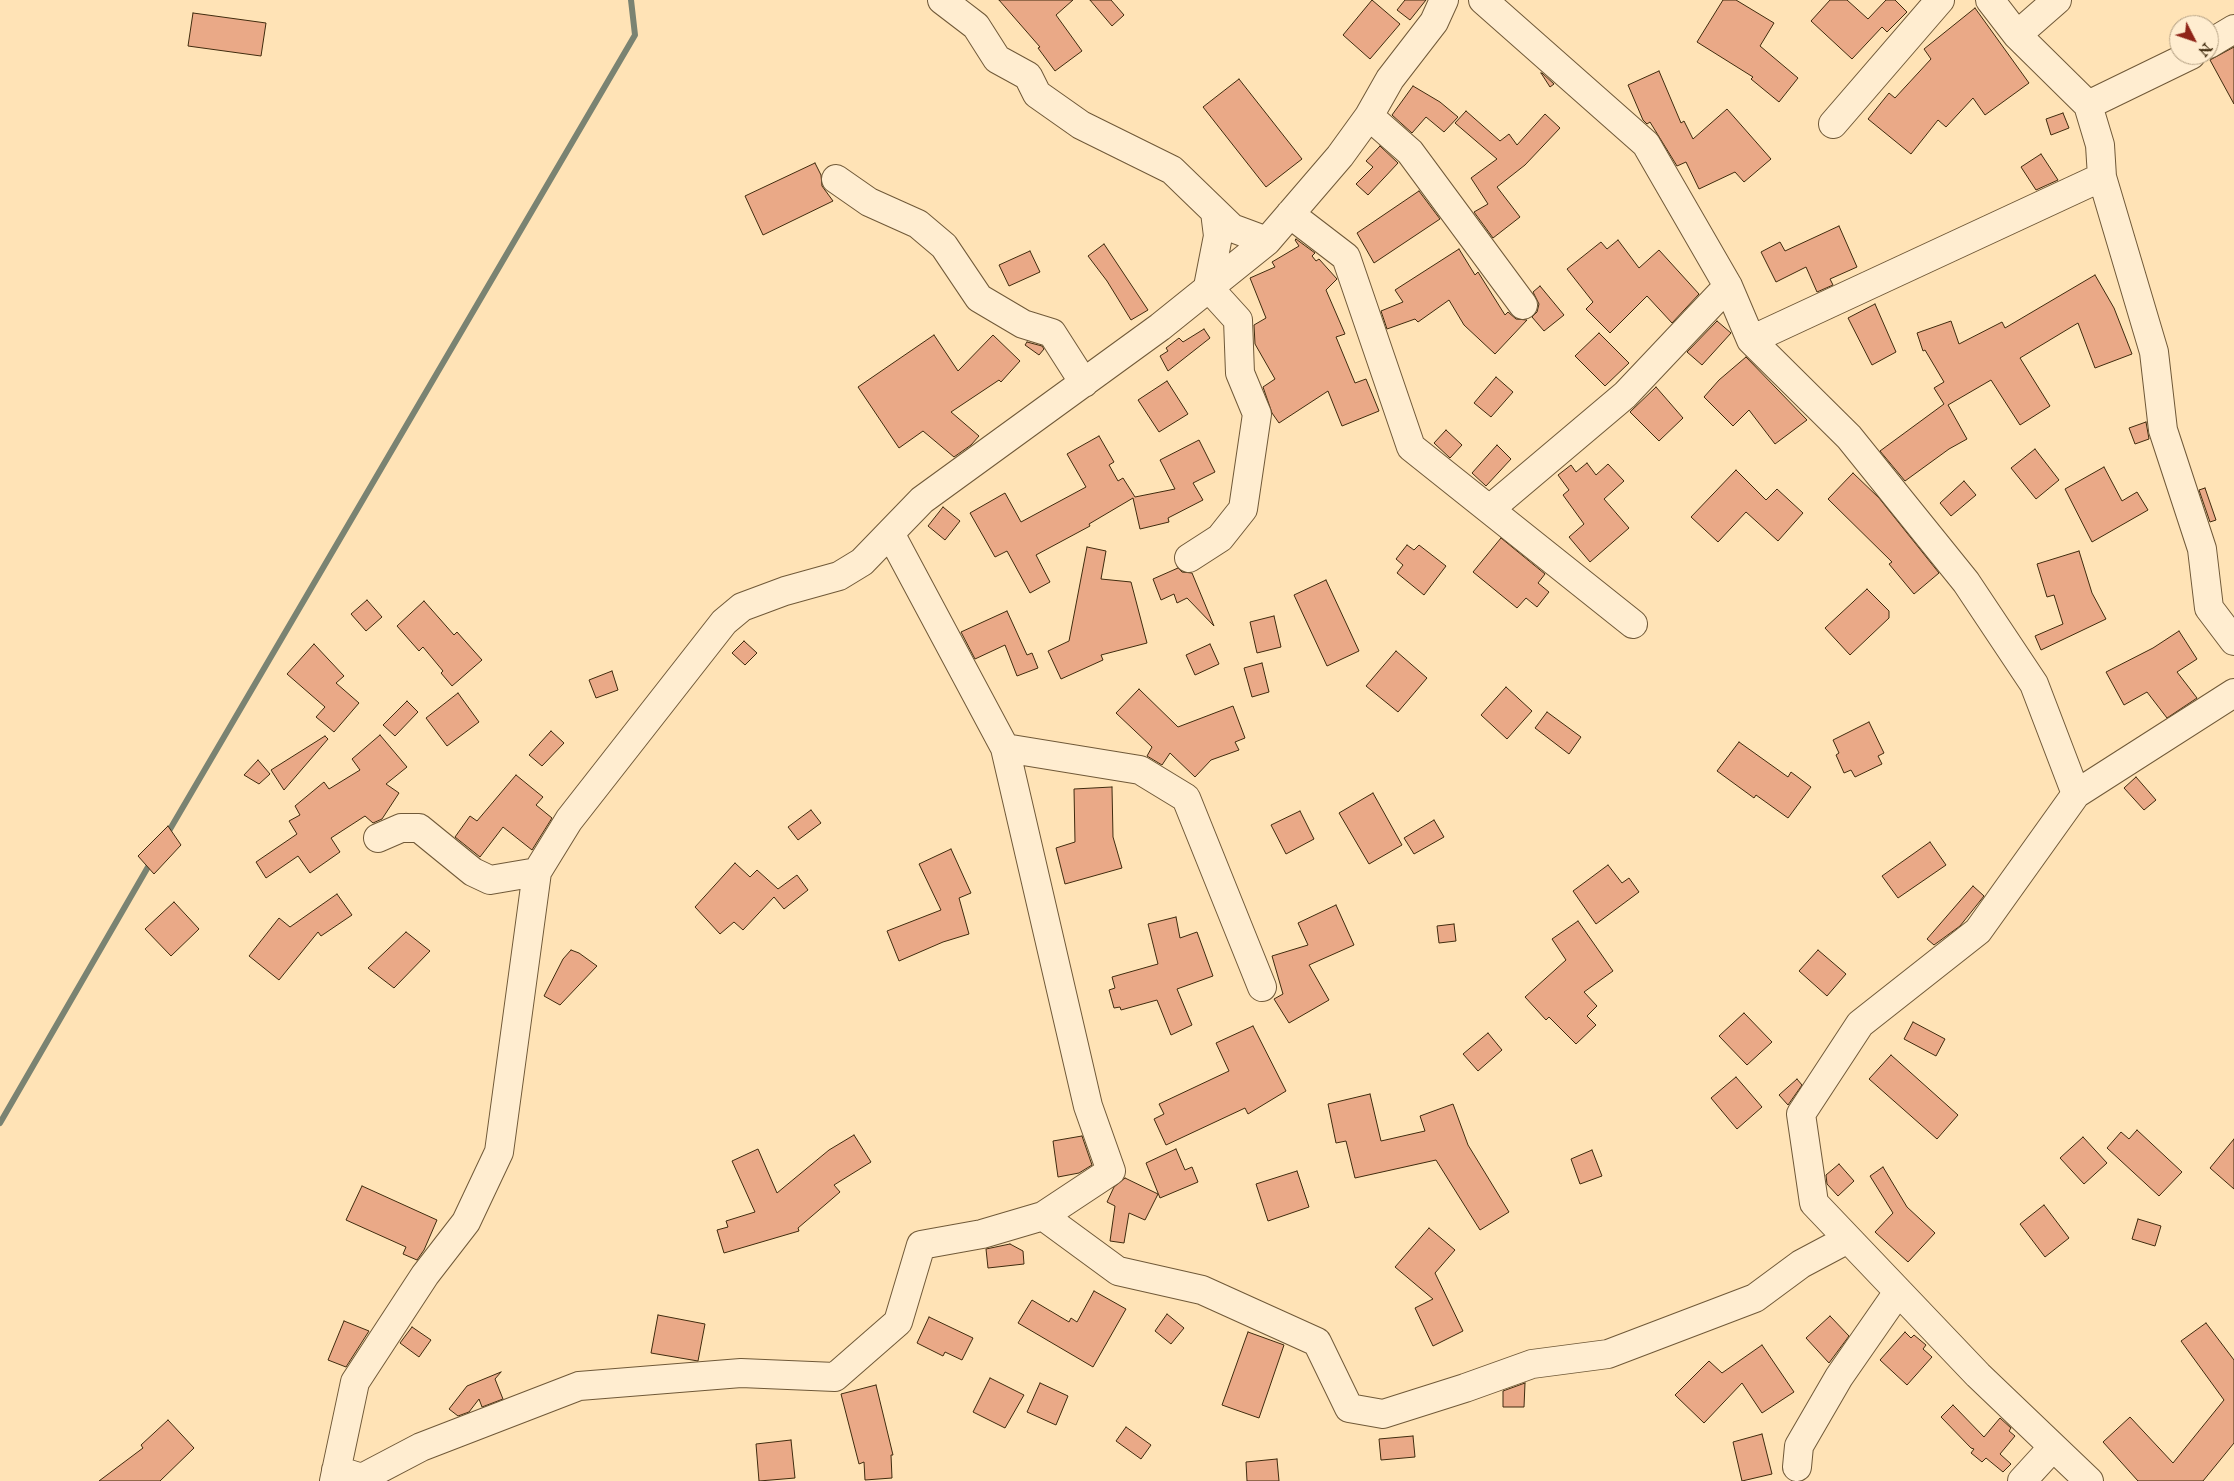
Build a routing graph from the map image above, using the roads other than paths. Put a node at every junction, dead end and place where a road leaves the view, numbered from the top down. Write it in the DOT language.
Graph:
graph roads {
  1 [pos="942,0"];
  2 [pos="1444,0"];
  3 [pos="1483,0"];
  4 [pos="1940,0"];
  5 [pos="1990,0"];
  6 [pos="2058,0"];
  7 [pos="2234,29"];
  8 [pos="2017,35"];
  9 [pos="2219,38"];
  10 [pos="2170,65"];
  11 [pos="2088,104"];
  12 [pos="1370,116"];
  13 [pos="1833,124"];
  14 [pos="2102,177"];
  15 [pos="836,179"];
  16 [pos="1215,212"];
  17 [pos="1290,214"];
  18 [pos="1267,241"];
  19 [pos="1728,286"];
  20 [pos="1208,287"];
  21 [pos="1522,305"];
  22 [pos="1751,340"];
  23 [pos="1084,383"];
  24 [pos="1490,509"];
  25 [pos="890,533"];
  26 [pos="1189,558"];
  27 [pos="1632,624"];
  28 [pos="2234,641"];
  29 [pos="2234,693"];
  30 [pos="1005,748"];
  31 [pos="2076,794"];
  32 [pos="378,838"];
  33 [pos="537,872"];
  34 [pos="1262,987"];
  35 [pos="1042,1216"];
  36 [pos="1848,1239"];
  37 [pos="1898,1292"];
  38 [pos="2053,1447"];
  39 [pos="1797,1466"];
  40 [pos="335,1476"];
  41 [pos="2022,1481"];
  42 [pos="2089,1481"];
  1 -- 16 [label="street"];
  2 -- 12 [label="street"];
  3 -- 19 [label="street"];
  4 -- 13 [label="street"];
  5 -- 8 [label="street"];
  6 -- 8 [label="street"];
  7 -- 9 [label="street"];
  8 -- 11 [label="street"];
  10 -- 11 [label="street"];
  11 -- 14 [label="street"];
  12 -- 17 [label="street"];
  12 -- 21 [label="street"];
  14 -- 22 [label="street"];
  14 -- 28 [label="street"];
  15 -- 23 [label="street"];
  16 -- 18 [label="street"];
  16 -- 20 [label="street"];
  17 -- 18 [label="street"];
  17 -- 24 [label="street"];
  18 -- 20 [label="street"];
  19 -- 22 [label="street"];
  19 -- 24 [label="street"];
  20 -- 23 [label="street"];
  20 -- 26 [label="street"];
  22 -- 31 [label="street"];
  23 -- 25 [label="street"];
  24 -- 27 [label="street"];
  25 -- 30 [label="street"];
  25 -- 33 [label="street"];
  29 -- 31 [label="street"];
  30 -- 34 [label="street"];
  30 -- 35 [label="street"];
  31 -- 36 [label="street"];
  32 -- 33 [label="street"];
  33 -- 40 [label="street"];
  35 -- 36 [label="street"];
  35 -- 40 [label="street"];
  36 -- 37 [label="street"];
  37 -- 38 [label="street"];
  37 -- 39 [label="street"];
  38 -- 41 [label="street"];
  38 -- 42 [label="street"];
}
